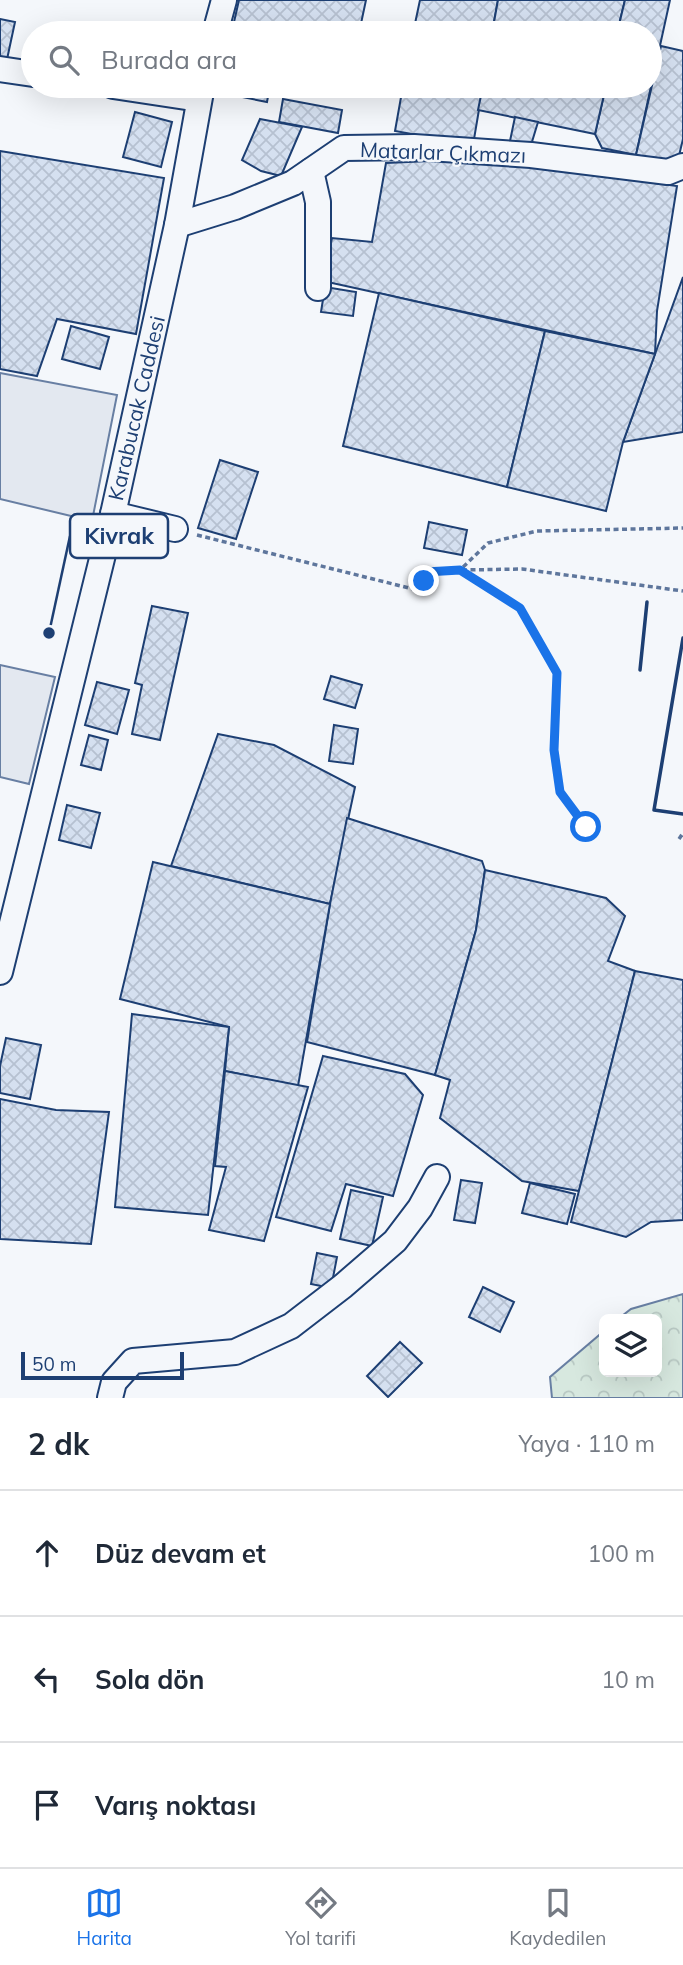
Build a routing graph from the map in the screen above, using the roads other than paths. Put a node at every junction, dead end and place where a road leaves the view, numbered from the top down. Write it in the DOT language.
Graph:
graph roads {
  1 [pos="224,0"];
  2 [pos="218,21"];
  3 [pos="0,69"];
  4 [pos="21,72"];
  5 [pos="199,98"];
  6 [pos="683,166"];
  7 [pos="311,171"];
  8 [pos="177,225"];
  9 [pos="318,288"];
  10 [pos="113,514"];
  11 [pos="175,529"];
  12 [pos="0,972"];
  13 [pos="437,1177"];
  14 [pos="110,1398"];
  1 -- 2 [label="street"];
  3 -- 4 [label="street"];
  5 -- 8 [label="street, Karabucak Caddesi"];
  6 -- 7 [label="street, Matarlar Çıkmazı"];
  7 -- 8 [label="street, Matarlar Çıkmazı"];
  7 -- 9 [label="street"];
  8 -- 10 [label="street, Karabucak Caddesi"];
  10 -- 11 [label="street"];
  10 -- 12 [label="street, Karabucak Caddesi"];
  13 -- 14 [label="street"];
}
